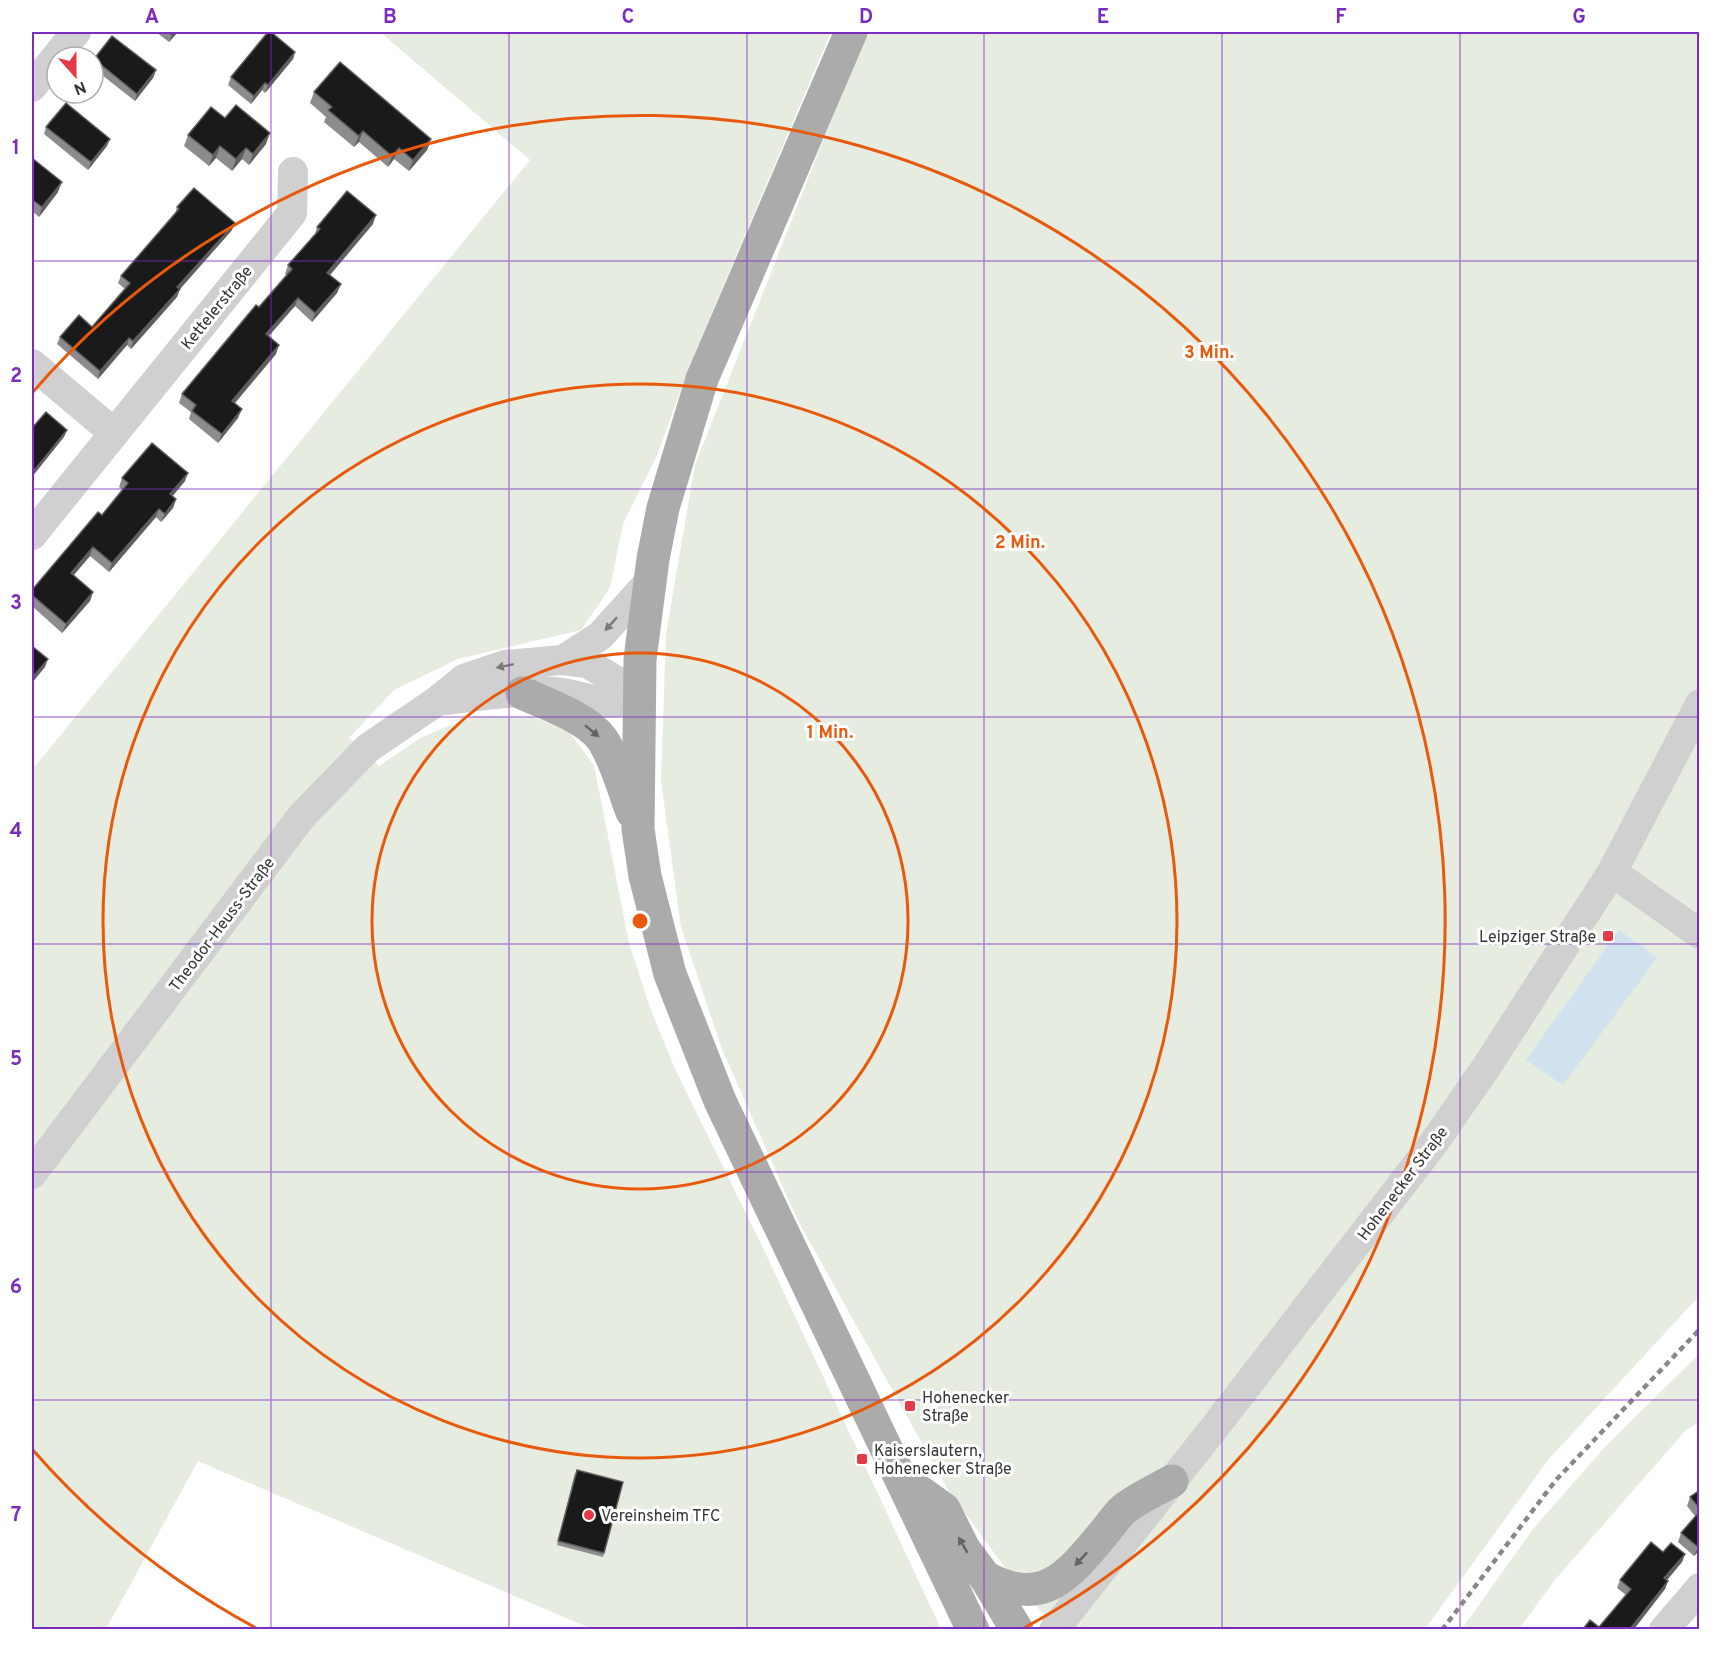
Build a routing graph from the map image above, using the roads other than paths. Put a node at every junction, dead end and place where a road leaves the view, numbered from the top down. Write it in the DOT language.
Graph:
graph roads {
  1 [pos="76,32"];
  2 [pos="851,32"];
  3 [pos="32,87"];
  4 [pos="293,172"];
  5 [pos="32,364"];
  6 [pos="114,433"];
  7 [pos="32,535"];
  8 [pos="650,581"];
  9 [pos="563,660"];
  10 [pos="522,693"];
  11 [pos="640,695"];
  12 [pos="437,701"];
  13 [pos="1700,704"];
  14 [pos="638,829"];
  15 [pos="1612,872"];
  16 [pos="1700,934"];
  17 [pos="32,1174"];
  18 [pos="901,1479"];
  19 [pos="1172,1481"];
  20 [pos="985,1577"];
  21 [pos="950,1583"];
  22 [pos="1700,1588"];
  23 [pos="958,1629"];
  24 [pos="973,1629"];
  25 [pos="1017,1629"];
  26 [pos="1054,1629"];
  27 [pos="1664,1629"];
  1 -- 3 [label="street"];
  2 -- 8 [label="main road"];
  4 -- 6 [label="street, Kettelerstraße"];
  5 -- 6 [label="street"];
  6 -- 7 [label="street, Kettelerstraße"];
  8 -- 9 [label="street, one-way"];
  8 -- 11 [label="main road"];
  9 -- 11 [label="street, Theodor-Heuss-Straße"];
  9 -- 12 [label="street, Theodor-Heuss-Straße, one-way"];
  10 -- 11 [label="street, Theodor-Heuss-Straße"];
  10 -- 12 [label="street, Theodor-Heuss-Straße"];
  10 -- 14 [label="main road, one-way"];
  11 -- 14 [label="main road"];
  12 -- 17 [label="street, Theodor-Heuss-Straße"];
  13 -- 15 [label="street, Hohenecker Straße"];
  14 -- 18 [label="main road"];
  15 -- 16 [label="street"];
  15 -- 19 [label="street, Hohenecker Straße"];
  20 -- 18 [label="main road, one-way"];
  18 -- 21 [label="main road"];
  19 -- 20 [label="main road, one-way"];
  19 -- 26 [label="street, Hohenecker Straße"];
  20 -- 25 [label="main road"];
  21 -- 23 [label="main road"];
  21 -- 24 [label="main road"];
  22 -- 27 [label="street"];
}
